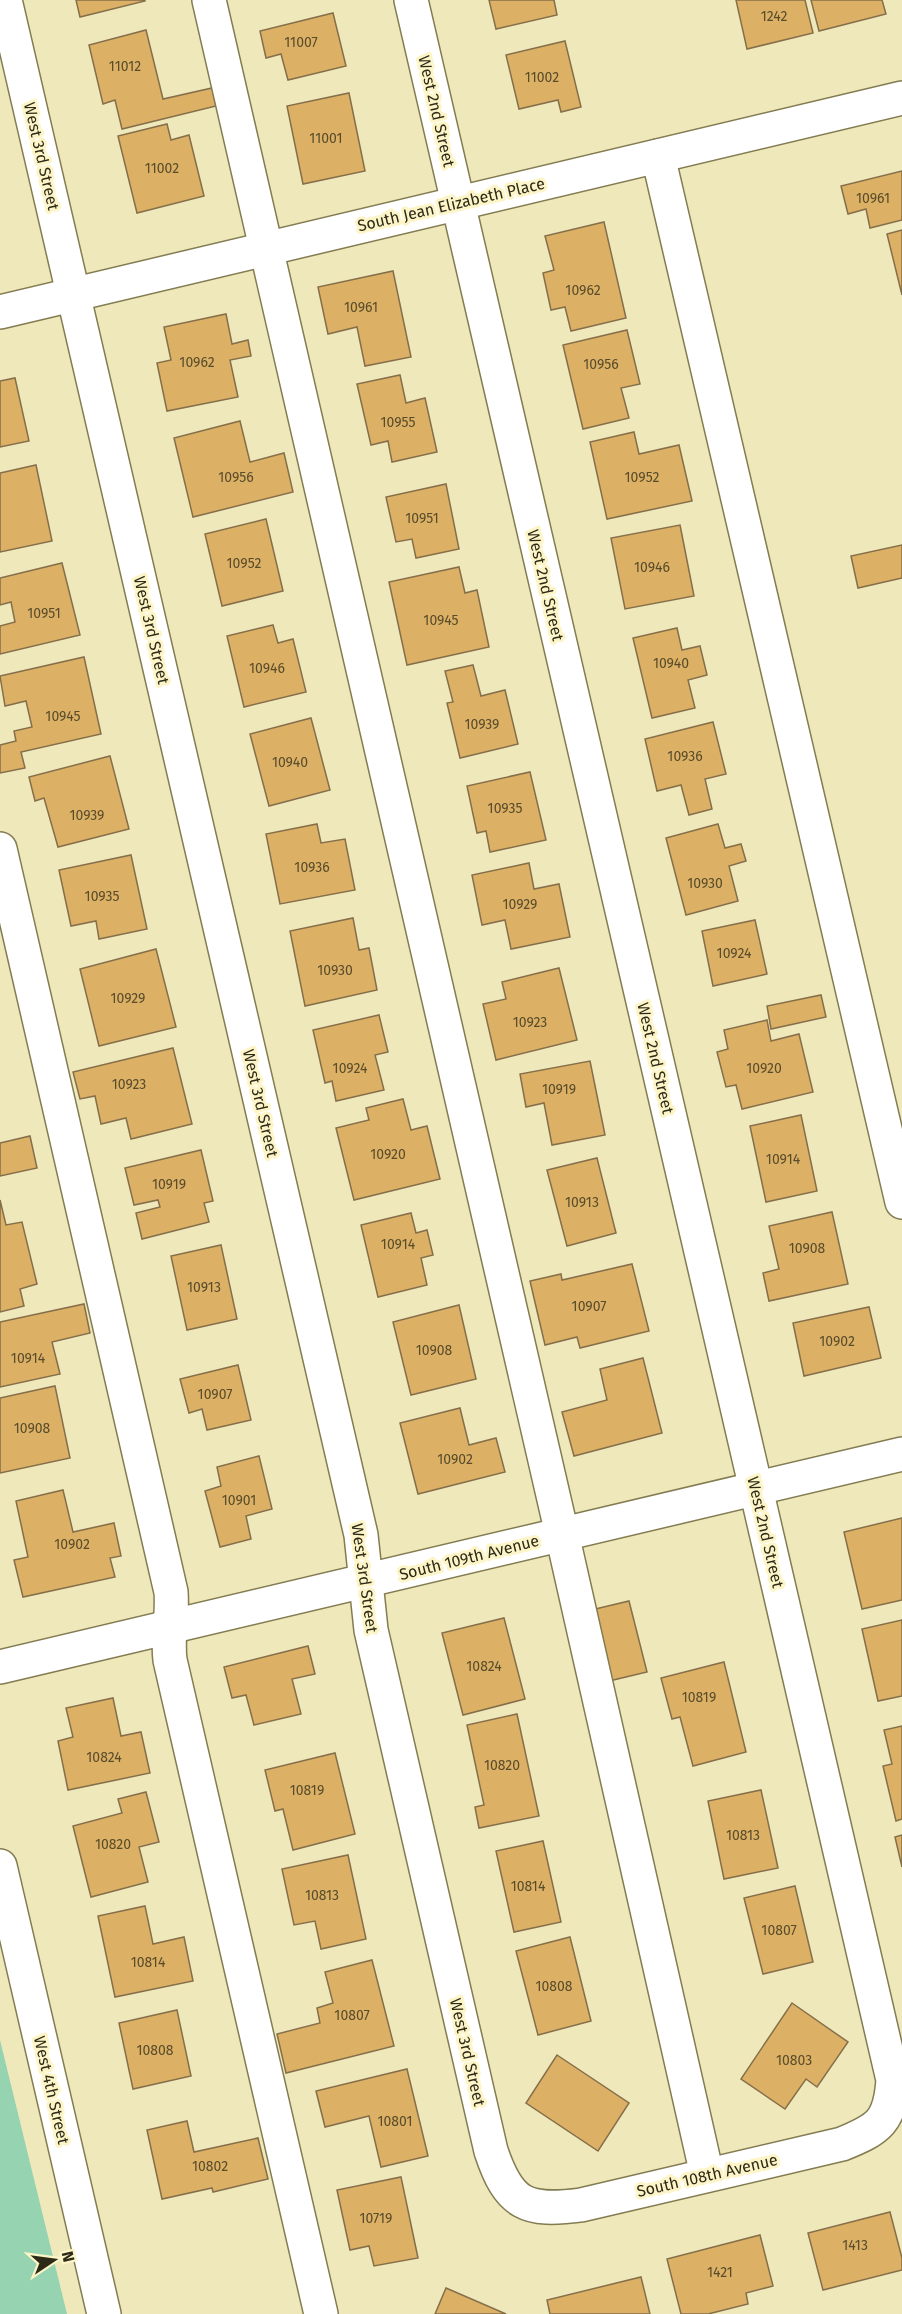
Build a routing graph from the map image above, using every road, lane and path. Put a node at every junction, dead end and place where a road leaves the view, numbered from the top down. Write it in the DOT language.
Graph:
graph roads {
  1 [pos="5,0"];
  2 [pos="209,0"];
  3 [pos="411,0"];
  4 [pos="902,98"];
  5 [pos="658,156"];
  6 [pos="458,202"];
  7 [pos="267,249"];
  8 [pos="75,294"];
  9 [pos="0,312"];
  10 [pos="0,849"];
  11 [pos="902,1202"];
  12 [pos="902,1454"];
  13 [pos="756,1489"];
  14 [pos="562,1534"];
  15 [pos="366,1581"];
  16 [pos="170,1628"];
  17 [pos="0,1667"];
  18 [pos="0,1866"];
  19 [pos="885,2117"];
  20 [pos="707,2175"];
  21 [pos="520,2202"];
  22 [pos="104,2314"];
  23 [pos="321,2314"];
  1 -- 8 [label="street, West 3rd Street"];
  2 -- 7 [label="street"];
  3 -- 6 [label="street, West 2nd Street"];
  4 -- 5 [label="street, South Jean Elizabeth Place"];
  5 -- 6 [label="street, South Jean Elizabeth Place"];
  5 -- 11 [label="street"];
  6 -- 7 [label="street, South Jean Elizabeth Place"];
  6 -- 13 [label="street, West 2nd Street"];
  7 -- 8 [label="street, South Jean Elizabeth Place"];
  7 -- 14 [label="street"];
  8 -- 9 [label="street, South Jean Elizabeth Place"];
  8 -- 15 [label="street, West 3rd Street"];
  10 -- 16 [label="street"];
  12 -- 13 [label="street, South 109th Avenue"];
  13 -- 14 [label="street, South 109th Avenue"];
  13 -- 19 [label="street, West 2nd Street"];
  14 -- 15 [label="street, South 109th Avenue"];
  14 -- 20 [label="street"];
  15 -- 16 [label="street, South 109th Avenue"];
  15 -- 21 [label="street, West 3rd Street"];
  16 -- 17 [label="street, South 109th Avenue"];
  16 -- 23 [label="street"];
  18 -- 22 [label="street, West 4th Street"];
  19 -- 20 [label="street, South 108th Avenue"];
  20 -- 21 [label="street, South 108th Avenue"];
}
